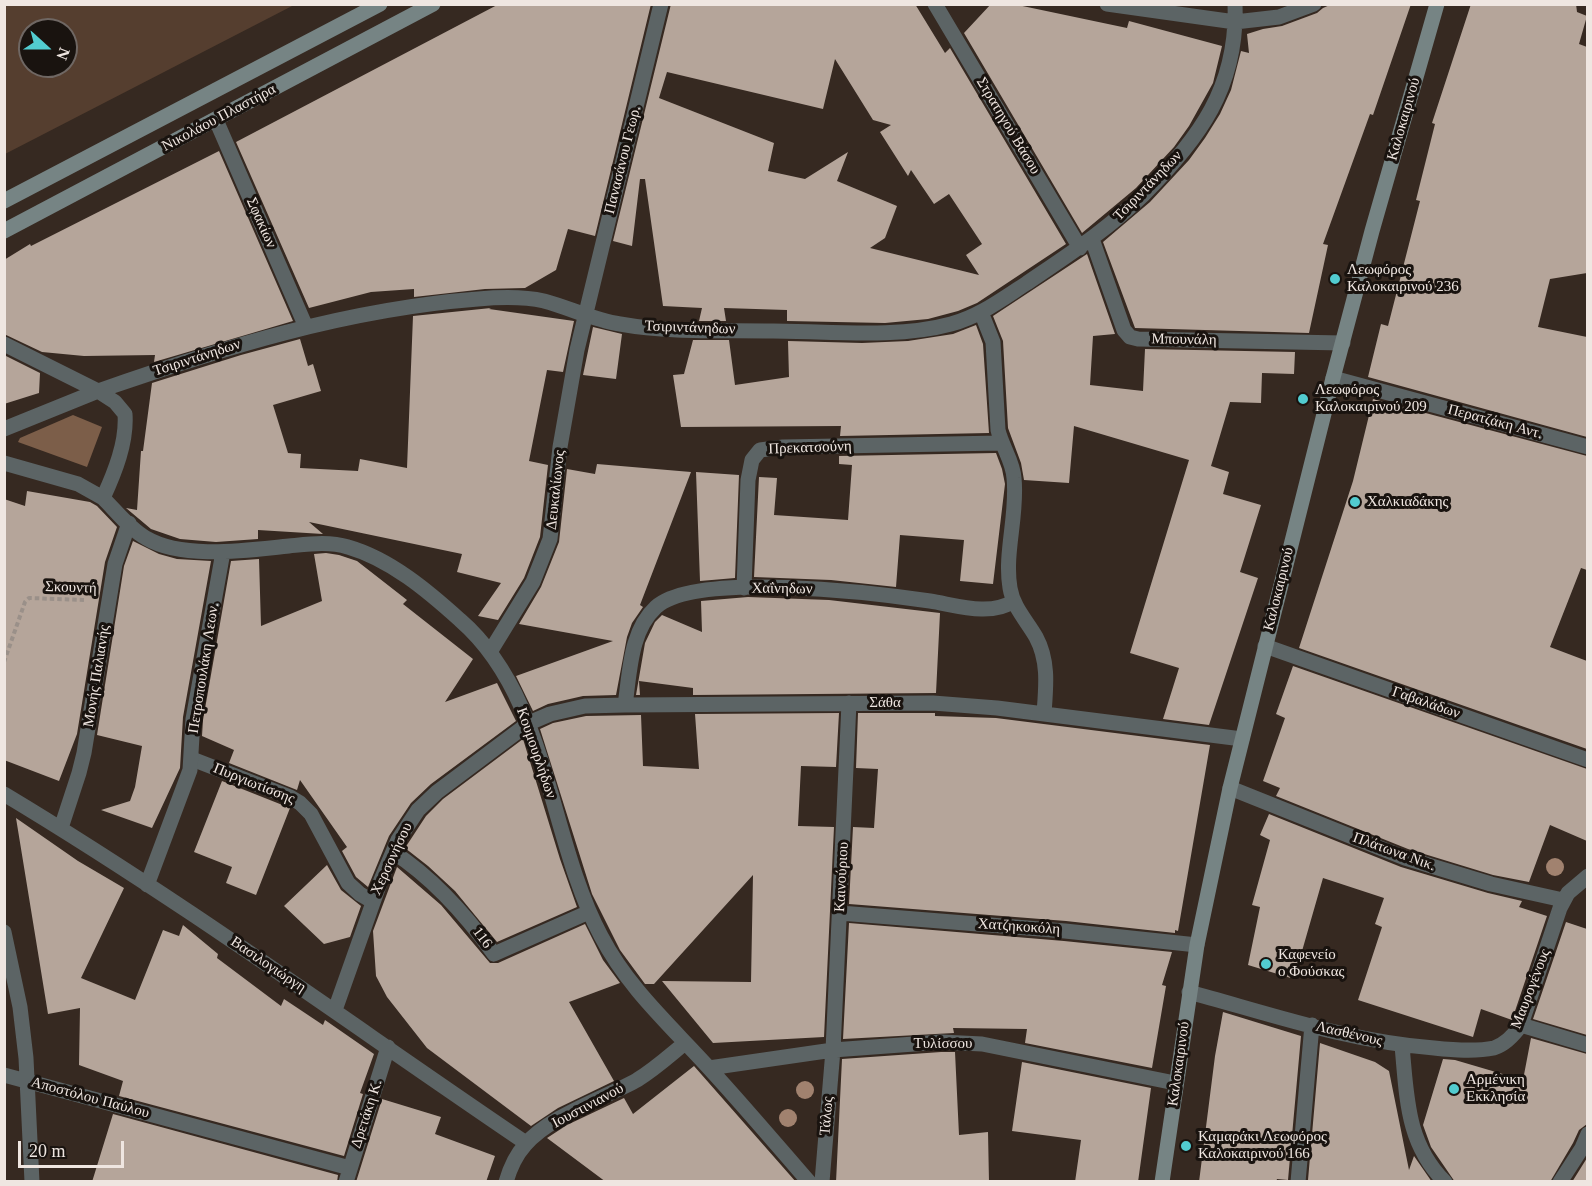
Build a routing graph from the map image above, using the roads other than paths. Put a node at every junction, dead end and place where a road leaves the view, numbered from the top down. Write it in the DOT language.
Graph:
graph roads {
  1 [pos="380,4"];
  2 [pos="433,4"];
  3 [pos="661,4"];
  4 [pos="935,4"];
  5 [pos="1107,4"];
  6 [pos="1235,4"];
  7 [pos="1314,4"];
  8 [pos="1437,4"];
  9 [pos="1235,22"];
  10 [pos="216,120"];
  11 [pos="4,201"];
  12 [pos="4,231"];
  13 [pos="1086,243"];
  14 [pos="981,312"];
  15 [pos="585,315"];
  16 [pos="306,327"];
  17 [pos="1343,343"];
  18 [pos="4,344"];
  19 [pos="1333,378"];
  20 [pos="98,391"];
  21 [pos="4,429"];
  22 [pos="1001,443"];
  23 [pos="1587,447"];
  24 [pos="4,463"];
  25 [pos="103,498"];
  26 [pos="129,523"];
  27 [pos="223,552"];
  28 [pos="744,588"];
  29 [pos="1014,601"];
  30 [pos="1265,646"];
  31 [pos="490,652"];
  32 [pos="849,703"];
  33 [pos="625,705"];
  34 [pos="1044,713"];
  35 [pos="529,723"];
  36 [pos="1242,739"];
  37 [pos="192,759"];
  38 [pos="1587,760"];
  39 [pos="1230,788"];
  40 [pos="4,794"];
  41 [pos="61,828"];
  42 [pos="393,852"];
  43 [pos="1587,876"];
  44 [pos="147,885"];
  45 [pos="1563,900"];
  46 [pos="372,901"];
  47 [pos="589,912"];
  48 [pos="840,913"];
  49 [pos="4,932"];
  50 [pos="1197,945"];
  51 [pos="1189,992"];
  52 [pos="334,1010"];
  53 [pos="1521,1024"];
  54 [pos="1312,1025"];
  55 [pos="685,1042"];
  56 [pos="1587,1045"];
  57 [pos="1402,1046"];
  58 [pos="388,1047"];
  59 [pos="832,1050"];
  60 [pos="709,1068"];
  61 [pos="4,1075"];
  62 [pos="28,1082"];
  63 [pos="1175,1083"];
  64 [pos="1587,1134"];
  65 [pos="526,1143"];
  66 [pos="348,1175"];
  67 [pos="32,1182"];
  68 [pos="506,1182"];
  69 [pos="809,1182"];
  70 [pos="822,1182"];
  71 [pos="1162,1182"];
  72 [pos="1298,1182"];
  73 [pos="1445,1182"];
  74 [pos="1560,1182"];
  1 -- 11 [label="main road, Νικολάου Πλαστήρα"];
  2 -- 10 [label="main road, Νικολάου Πλαστήρα"];
  3 -- 15 [label="street, Πανασάνου Γεωρ."];
  4 -- 13 [label="street, Στρατηγού Βάσου"];
  5 -- 9 [label="street"];
  6 -- 9 [label="street, Τσιριντάνηδων"];
  7 -- 9 [label="street"];
  8 -- 17 [label="main road, Καλοκαιρινού"];
  9 -- 13 [label="street, Τσιριντάνηδων"];
  10 -- 12 [label="main road, Νικολάου Πλαστήρα"];
  10 -- 16 [label="street, Σφακίων"];
  13 -- 14 [label="street, Τσιριντάνηδων"];
  13 -- 17 [label="street, Μπουνάλη"];
  14 -- 15 [label="street, Τσιριντάνηδων"];
  14 -- 22 [label="street"];
  15 -- 16 [label="street, Τσιριντάνηδων"];
  15 -- 31 [label="street, Δευκαλίωνος"];
  16 -- 20 [label="street, Τσιριντάνηδων"];
  17 -- 19 [label="main road, Καλοκαιρινού"];
  18 -- 20 [label="street"];
  19 -- 23 [label="street, Περατζάκη Αντ."];
  19 -- 30 [label="main road, Καλοκαιρινού"];
  20 -- 21 [label="street, Τσιριντάνηδων"];
  20 -- 25 [label="street"];
  22 -- 28 [label="street, Πρεκατσούνη"];
  22 -- 29 [label="street"];
  24 -- 25 [label="street, Κουμουρλήδων"];
  25 -- 26 [label="street, Κουμουρλήδων"];
  26 -- 27 [label="street, Κουμουρλήδων"];
  26 -- 41 [label="street, Μονής Παλιανής"];
  27 -- 31 [label="street, Κουμουρλήδων"];
  27 -- 37 [label="street, Πετροπουλάκη Λεων."];
  28 -- 29 [label="street, Χαΐνηδων"];
  28 -- 33 [label="street, Χαΐνηδων"];
  29 -- 34 [label="street"];
  30 -- 36 [label="main road, Καλοκαιρινού"];
  30 -- 38 [label="street, Γαβαλάδων"];
  31 -- 35 [label="street, Κουμουρλήδων"];
  32 -- 33 [label="street, Σάθα"];
  32 -- 34 [label="street, Σάθα"];
  32 -- 48 [label="street, Καινούριου"];
  33 -- 35 [label="street, Σάθα"];
  34 -- 36 [label="street, Σάθα"];
  35 -- 42 [label="street, Χερσονήσου"];
  35 -- 47 [label="street, Κουμουρλήδων"];
  36 -- 39 [label="main road, Καλοκαιρινού"];
  37 -- 44 [label="street, Πετροπουλάκη Λεων."];
  37 -- 46 [label="street, Πυργιωτίσσης"];
  39 -- 45 [label="street, Πλάτωνα Νικ."];
  39 -- 50 [label="main road, Καλοκαιρινού"];
  40 -- 41 [label="street, Βασιλογιώργη"];
  41 -- 44 [label="street, Βασιλογιώργη"];
  42 -- 46 [label="street, Χερσονήσου"];
  42 -- 47 [label="street, 116"];
  43 -- 45 [label="street, Μαυρογένους"];
  44 -- 52 [label="street, Βασιλογιώργη"];
  45 -- 53 [label="street, Μαυρογένους"];
  46 -- 52 [label="street, Χερσονήσου"];
  47 -- 55 [label="street, Κουμουρλήδων"];
  48 -- 50 [label="street, Χατζηκοκόλη"];
  48 -- 59 [label="street, Καινούριου"];
  49 -- 62 [label="street"];
  50 -- 51 [label="main road, Καλοκαιρινού"];
  51 -- 54 [label="street, Λασθένους"];
  51 -- 63 [label="main road, Καλοκαιρινού"];
  52 -- 58 [label="street, Βασιλογιώργη"];
  53 -- 56 [label="street"];
  53 -- 57 [label="street, Μαυρογένους"];
  54 -- 57 [label="street, Λασθένους"];
  54 -- 72 [label="street"];
  55 -- 60 [label="street, Κουμουρλήδων"];
  55 -- 65 [label="street, Ιουστινιανού"];
  57 -- 73 [label="street, Λασθένους"];
  58 -- 65 [label="street, Βασιλογιώργη"];
  58 -- 66 [label="street, Δρετάκη Κ."];
  59 -- 60 [label="street, Τυλίσσου"];
  59 -- 63 [label="street, Τυλίσσου"];
  59 -- 70 [label="street, Τάλως"];
  60 -- 69 [label="street, Κουμουρλήδων"];
  61 -- 62 [label="street, Αποστόλου Παύλου"];
  62 -- 66 [label="street, Αποστόλου Παύλου"];
  62 -- 67 [label="street"];
  63 -- 71 [label="main road, Καλοκαιρινού"];
  64 -- 74 [label="street"];
  65 -- 68 [label="street, Ιουστινιανού"];
}
